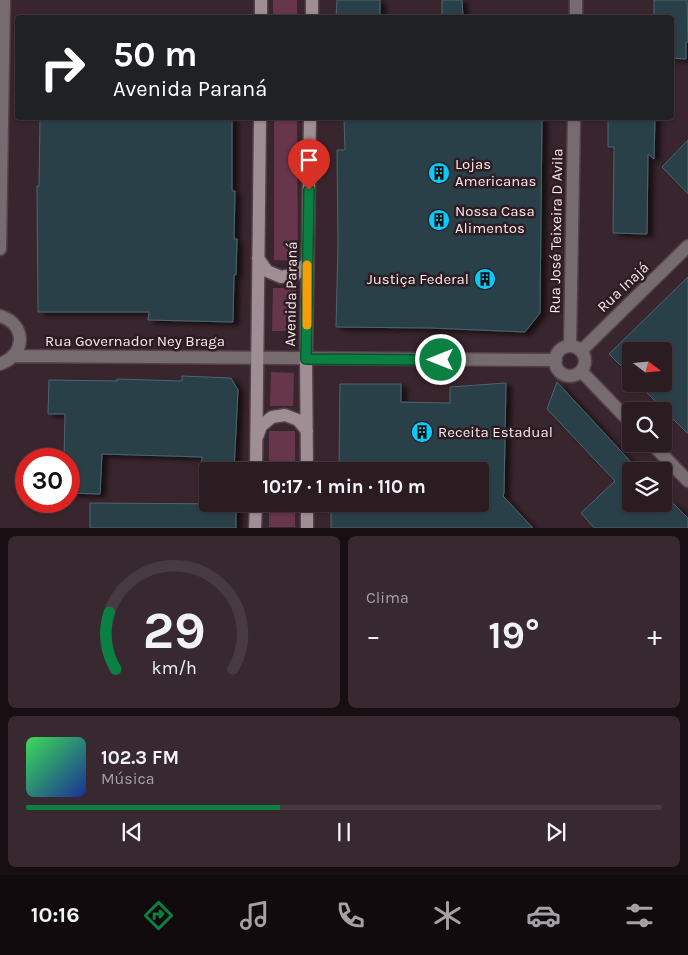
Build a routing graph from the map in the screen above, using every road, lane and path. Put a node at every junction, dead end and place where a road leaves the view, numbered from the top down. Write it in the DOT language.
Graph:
graph roads {
  1 [pos="4,0"];
  2 [pos="261,0"];
  3 [pos="312,0"];
  4 [pos="576,0"];
  5 [pos="261,15"];
  6 [pos="312,15"];
  7 [pos="576,15"];
  8 [pos="260,120"];
  9 [pos="310,120"];
  10 [pos="574,120"];
  11 [pos="688,246"];
  12 [pos="0,249"];
  13 [pos="258,258"];
  14 [pos="308,263"];
  15 [pos="0,316"];
  16 [pos="575,348"];
  17 [pos="13,356"];
  18 [pos="257,358"];
  19 [pos="306,359"];
  20 [pos="556,360"];
  21 [pos="0,364"];
  22 [pos="581,371"];
  23 [pos="622,414"];
  24 [pos="307,431"];
  25 [pos="257,439"];
  26 [pos="660,452"];
  27 [pos="256,462"];
  28 [pos="306,462"];
  29 [pos="688,481"];
  30 [pos="256,512"];
  31 [pos="306,512"];
  32 [pos="256,528"];
  33 [pos="306,528"];
  1 -- 12 [label="street"];
  2 -- 5 [label="street"];
  3 -- 6 [label="street"];
  4 -- 7 [label="street"];
  8 -- 13 [label="street"];
  9 -- 14 [label="street, Avenida Paraná"];
  10 -- 16 [label="street, Rua José Teixeira D Avila"];
  11 -- 16 [label="street, Rua Inajá"];
  13 -- 14 [label="street"];
  13 -- 18 [label="street"];
  14 -- 19 [label="street, Avenida Paraná"];
  15 -- 17 [label="street"];
  16 -- 20 [label="street"];
  16 -- 22 [label="street"];
  17 -- 18 [label="street, Rua Governador Ney Braga"];
  17 -- 21 [label="street"];
  18 -- 19 [label="street, Rua Governador Ney Braga"];
  18 -- 25 [label="street"];
  19 -- 20 [label="street"];
  19 -- 24 [label="street, Avenida Paraná"];
  20 -- 22 [label="street"];
  22 -- 23 [label="street"];
  24 -- 25 [label="street"];
  24 -- 28 [label="street, Avenida Paraná"];
  25 -- 27 [label="street"];
  26 -- 29 [label="street"];
  30 -- 32 [label="street"];
  31 -- 33 [label="street"];
}
